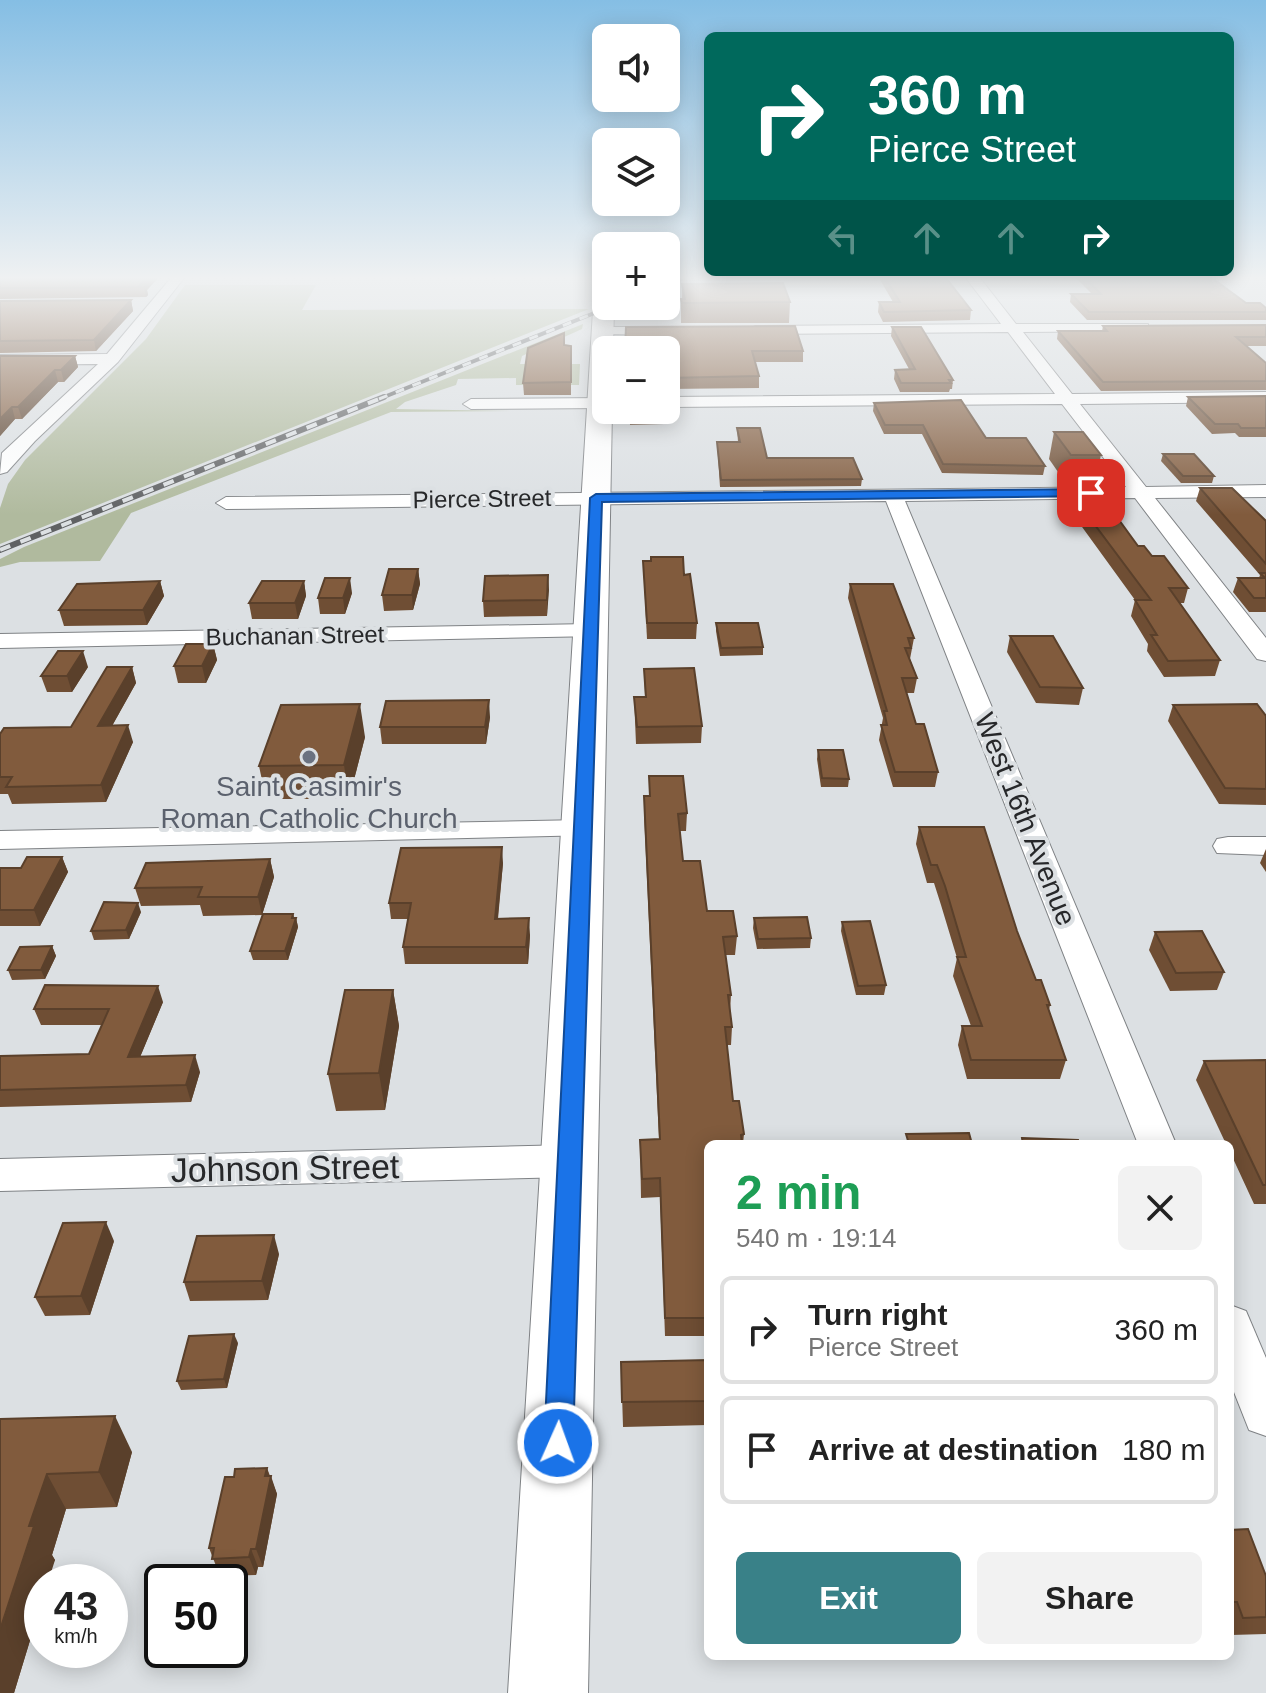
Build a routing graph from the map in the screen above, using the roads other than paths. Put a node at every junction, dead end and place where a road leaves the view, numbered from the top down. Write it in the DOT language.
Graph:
graph roads {
  1 [pos="1034,357"];
  2 [pos="112,359"];
  3 [pos="0,360"];
  4 [pos="1266,397"];
  5 [pos="1067,399"];
  6 [pos="680,402"];
  7 [pos="592,403"];
  8 [pos="471,404"];
  9 [pos="601,424"];
  10 [pos="8,427"];
  11 [pos="37,427"];
  12 [pos="0,468"];
  13 [pos="1266,491"];
  14 [pos="1140,492"];
  15 [pos="893,495"];
  16 [pos="596,498"];
  17 [pos="226,503"];
  18 [pos="590,631"];
  19 [pos="0,641"];
  20 [pos="1266,654"];
  21 [pos="583,829"];
  22 [pos="0,840"];
  23 [pos="1228,846"];
  24 [pos="1266,846"];
  25 [pos="1155,1140"];
  26 [pos="570,1161"];
  27 [pos="0,1175"];
  28 [pos="1234,1335"];
  29 [pos="1266,1414"];
  30 [pos="548,1693"];
  1 -- 5 [label="street"];
  2 -- 3 [label="street"];
  2 -- 11 [label="street"];
  4 -- 5 [label="street"];
  5 -- 6 [label="street"];
  5 -- 14 [label="street"];
  7 -- 8 [label="street"];
  9 -- 16 [label="main road"];
  10 -- 11 [label="street"];
  11 -- 12 [label="street"];
  13 -- 14 [label="street, Pierce Street"];
  14 -- 15 [label="street, Pierce Street"];
  14 -- 20 [label="street"];
  15 -- 16 [label="street, Pierce Street"];
  15 -- 25 [label="street, West 16th Avenue"];
  16 -- 17 [label="street, Pierce Street"];
  16 -- 18 [label="main road"];
  18 -- 19 [label="street, Buchanan Street"];
  18 -- 21 [label="main road"];
  21 -- 22 [label="street"];
  21 -- 26 [label="main road"];
  23 -- 24 [label="street"];
  26 -- 27 [label="street, Johnson Street"];
  26 -- 30 [label="main road"];
  28 -- 29 [label="street"];
}
